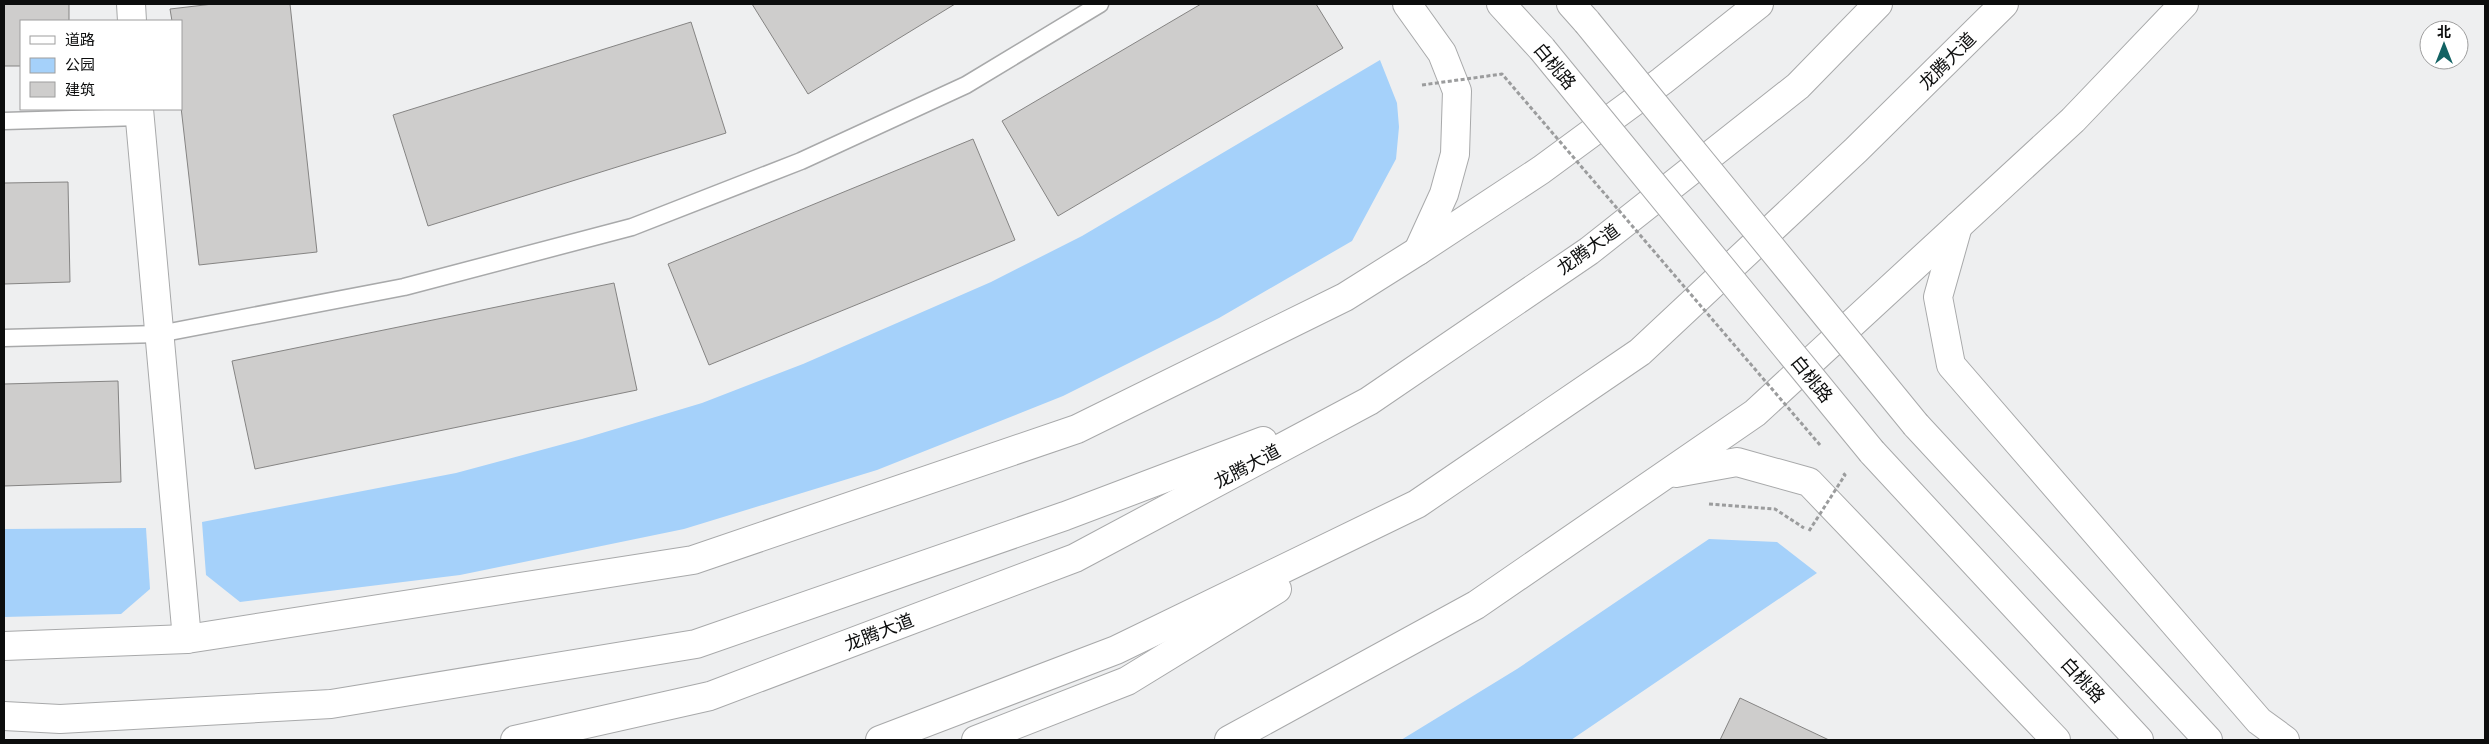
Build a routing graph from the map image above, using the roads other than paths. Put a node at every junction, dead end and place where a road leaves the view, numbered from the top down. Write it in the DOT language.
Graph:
graph roads {
  1 [pos="131,4"];
  2 [pos="1100,4"];
  3 [pos="1407,4"];
  4 [pos="1501,4"];
  5 [pos="1759,4"];
  6 [pos="1878,4"];
  7 [pos="2004,4"];
  8 [pos="2184,4"];
  9 [pos="1579,13"];
  10 [pos="132,20"];
  11 [pos="139,113"];
  12 [pos="4,121"];
  13 [pos="1958,226"];
  14 [pos="1418,251"];
  15 [pos="159,334"];
  16 [pos="4,338"];
  17 [pos="1370,401"];
  18 [pos="1665,475"];
  19 [pos="1417,504"];
  20 [pos="187,639"];
  21 [pos="4,646"];
  22 [pos="4,716"];
  23 [pos="515,740"];
  24 [pos="880,740"];
  25 [pos="976,740"];
  26 [pos="1229,740"];
  27 [pos="2056,740"];
  28 [pos="2140,740"];
  29 [pos="2208,740"];
  30 [pos="2285,740"];
  1 -- 10 [label="main road"];
  2 -- 15 [label="lane"];
  3 -- 14 [label="main road"];
  4 -- 28 [label="main road, 白桃路, bridge"];
  5 -- 14 [label="main road"];
  6 -- 17 [label="main road, 龙腾大道"];
  7 -- 19 [label="main road, 龙腾大道"];
  8 -- 13 [label="main road"];
  9 -- 29 [label="main road, bridge"];
  11 -- 12 [label="lane"];
  11 -- 15 [label="main road"];
  13 -- 18 [label="main road"];
  13 -- 30 [label="main road"];
  14 -- 20 [label="main road"];
  15 -- 16 [label="lane"];
  15 -- 20 [label="main road"];
  17 -- 22 [label="main road"];
  17 -- 23 [label="main road, 龙腾大道"];
  18 -- 26 [label="main road"];
  18 -- 27 [label="main road"];
  19 -- 24 [label="main road, 龙腾大道"];
  19 -- 25 [label="main road"];
  20 -- 21 [label="main road"];
}
